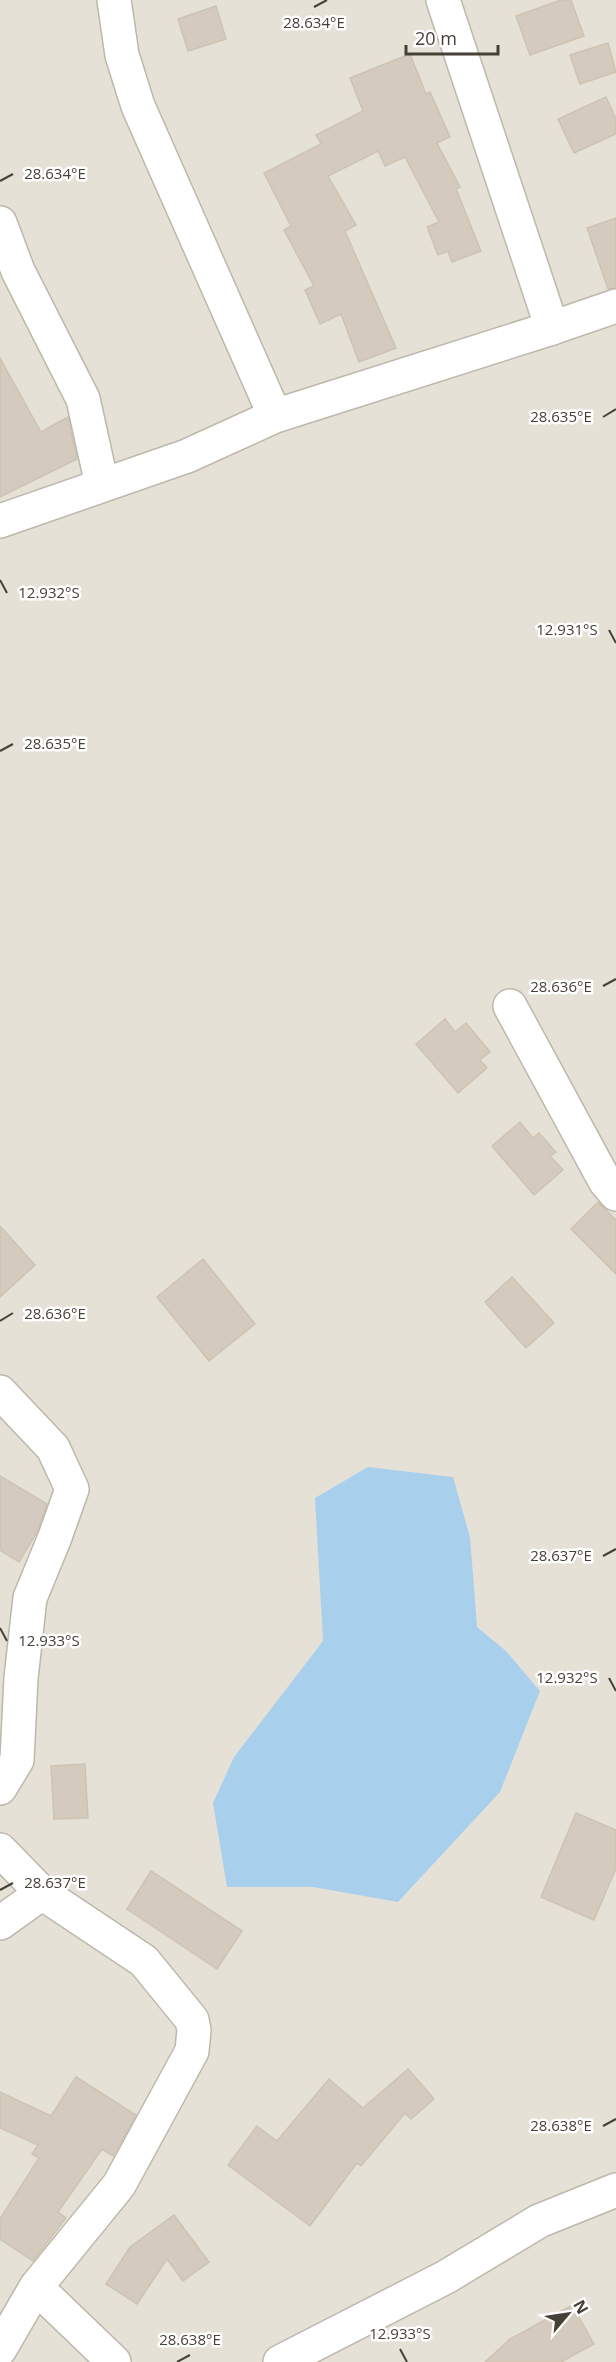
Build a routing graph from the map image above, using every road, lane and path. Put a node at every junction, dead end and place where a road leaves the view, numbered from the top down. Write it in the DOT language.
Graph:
graph roads {
  1 [pos="114,0"];
  2 [pos="443,0"];
  3 [pos="0,223"];
  4 [pos="616,306"];
  5 [pos="552,328"];
  6 [pos="275,417"];
  7 [pos="102,485"];
  8 [pos="0,521"];
  9 [pos="510,1006"];
  10 [pos="616,1194"];
  11 [pos="0,1392"];
  12 [pos="0,1788"];
  13 [pos="0,1850"];
  14 [pos="42,1893"];
  15 [pos="0,1923"];
  16 [pos="616,2190"];
  17 [pos="36,2287"];
  18 [pos="0,2349"];
  19 [pos="114,2362"];
  20 [pos="280,2362"];
  1 -- 6 [label="street"];
  2 -- 5 [label="street"];
  3 -- 7 [label="street"];
  4 -- 5 [label="street"];
  5 -- 6 [label="street"];
  6 -- 7 [label="street"];
  7 -- 8 [label="street"];
  9 -- 10 [label="street"];
  11 -- 12 [label="street"];
  13 -- 14 [label="street"];
  14 -- 15 [label="street"];
  14 -- 17 [label="street"];
  16 -- 20 [label="street"];
  17 -- 18 [label="street"];
  17 -- 19 [label="street"];
}
